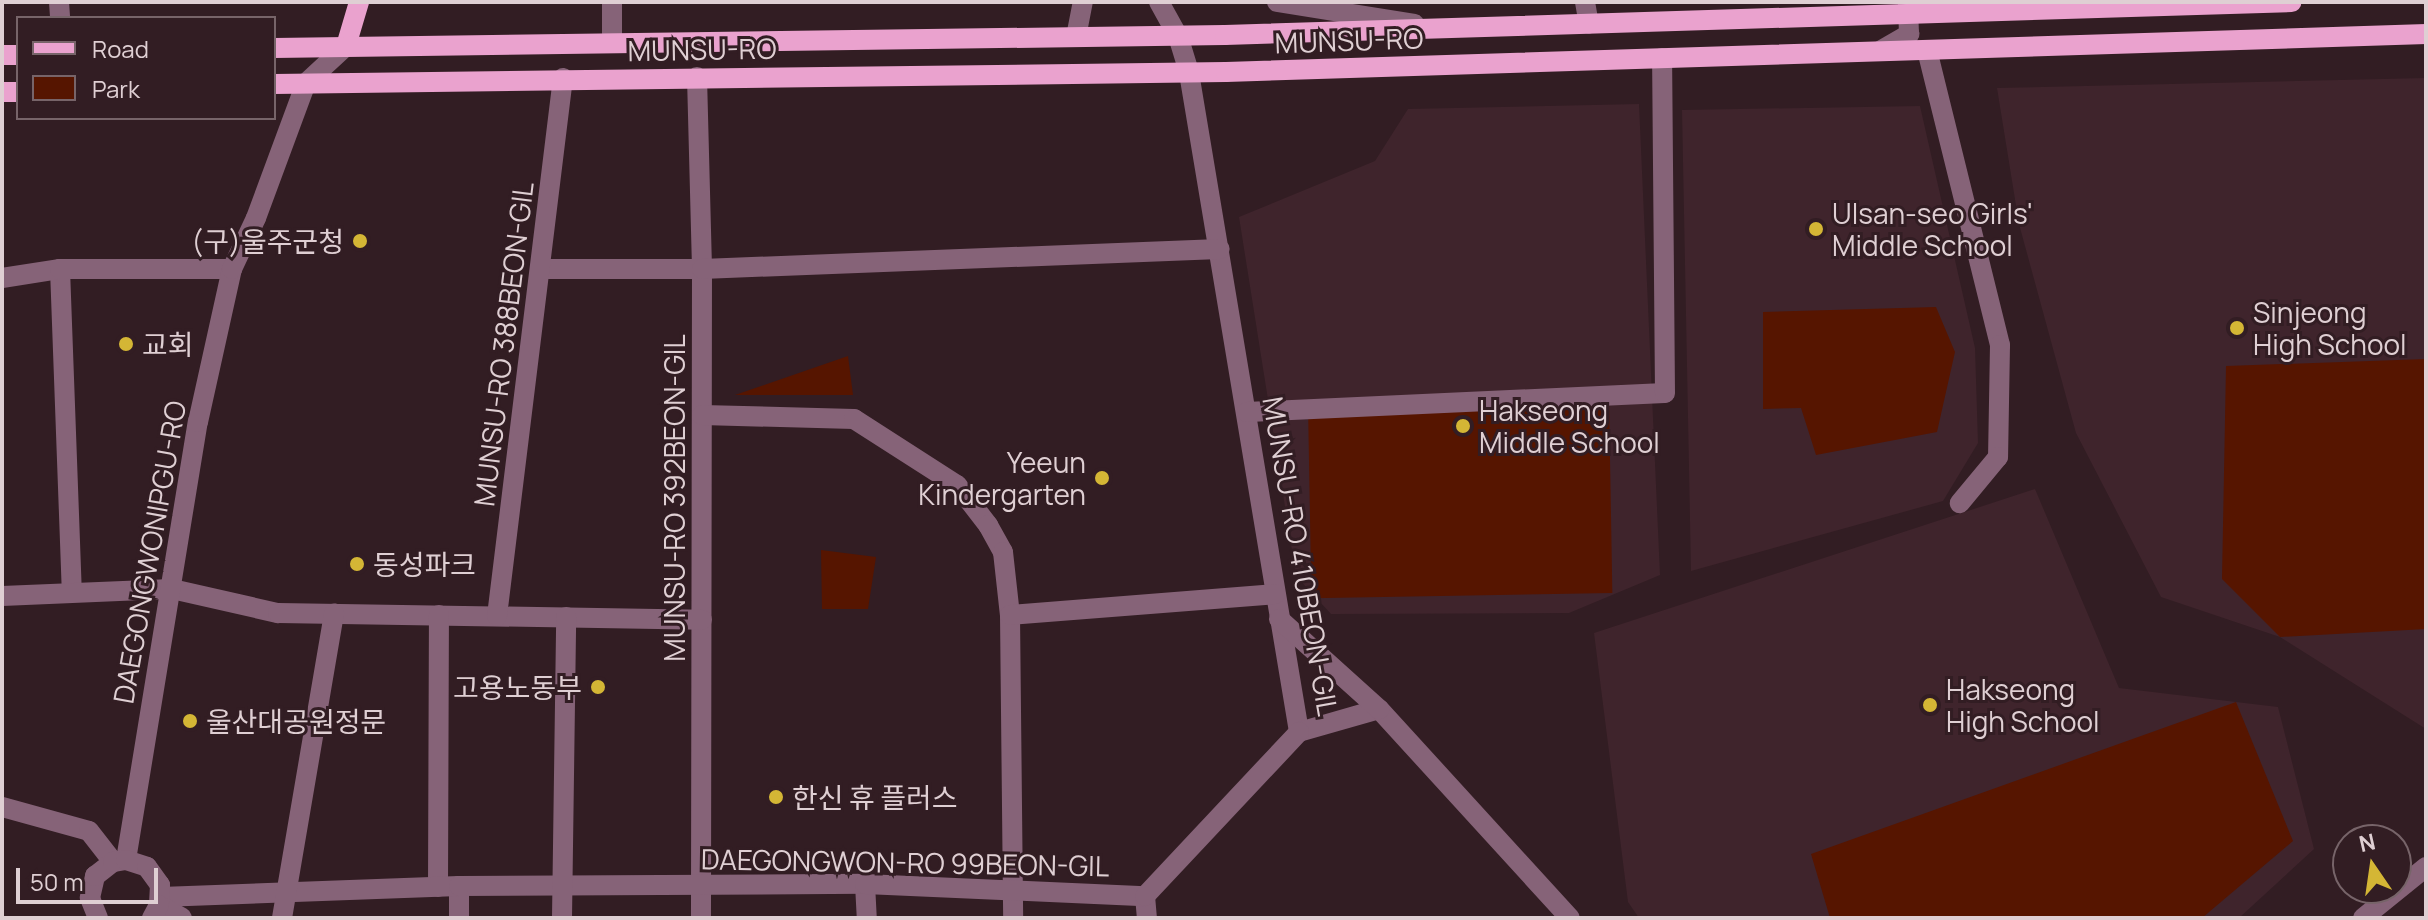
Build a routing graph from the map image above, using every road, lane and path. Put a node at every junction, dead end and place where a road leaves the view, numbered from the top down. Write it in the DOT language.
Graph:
graph roads {
  1 [pos="359,2"];
  2 [pos="612,2"];
  3 [pos="1083,2"];
  4 [pos="1159,2"];
  5 [pos="1277,2"];
  6 [pos="1585,2"];
  7 [pos="2291,2"];
  8 [pos="2203,3"];
  9 [pos="2001,6"];
  10 [pos="1909,8"];
  11 [pos="2078,9"];
  12 [pos="1589,24"];
  13 [pos="1446,28"];
  14 [pos="2426,34"];
  15 [pos="1178,36"];
  16 [pos="1076,37"];
  17 [pos="612,42"];
  18 [pos="2077,45"];
  19 [pos="346,46"];
  20 [pos="276,48"];
  21 [pos="1927,50"];
  22 [pos="1880,51"];
  23 [pos="1662,58"];
  24 [pos="1189,73"];
  25 [pos="697,77"];
  26 [pos="563,78"];
  27 [pos="306,83"];
  28 [pos="276,84"];
  29 [pos="1220,249"];
  30 [pos="60,269"];
  31 [pos="232,269"];
  32 [pos="542,269"];
  33 [pos="702,269"];
  34 [pos="2,278"];
  35 [pos="1247,412"];
  36 [pos="702,415"];
  37 [pos="1960,503"];
  38 [pos="172,589"];
  39 [pos="72,592"];
  40 [pos="1275,594"];
  41 [pos="2,596"];
  42 [pos="334,613"];
  43 [pos="439,615"];
  44 [pos="1010,615"];
  45 [pos="497,616"];
  46 [pos="566,617"];
  47 [pos="1279,619"];
  48 [pos="702,620"];
  49 [pos="1379,709"];
  50 [pos="1299,732"];
  51 [pos="2,807"];
  52 [pos="120,861"];
  53 [pos="2426,867"];
  54 [pos="865,884"];
  55 [pos="701,885"];
  56 [pos="562,886"];
  57 [pos="1012,886"];
  58 [pos="449,887"];
  59 [pos="285,893"];
  60 [pos="1145,896"];
  61 [pos="157,907"];
  62 [pos="98,918"];
  63 [pos="182,918"];
  64 [pos="282,918"];
  65 [pos="459,918"];
  66 [pos="562,918"];
  67 [pos="701,918"];
  68 [pos="867,918"];
  69 [pos="1013,918"];
  70 [pos="1147,918"];
  71 [pos="1570,918"];
  72 [pos="2363,918"];
  1 -- 19 [label="main road"];
  2 -- 17 [label="street"];
  3 -- 16 [label="street"];
  4 -- 15 [label="street, MUNSU-RO 410BEON-GIL"];
  5 -- 13 [label="street"];
  6 -- 12 [label="street"];
  7 -- 8 [label="main road, MUNSU-RO"];
  8 -- 11 [label="main road, MUNSU-RO"];
  9 -- 10 [label="main road, MUNSU-RO"];
  9 -- 11 [label="main road, MUNSU-RO"];
  10 -- 12 [label="main road, MUNSU-RO"];
  10 -- 22 [label="street"];
  11 -- 18 [label="main road"];
  12 -- 13 [label="main road, MUNSU-RO"];
  13 -- 15 [label="main road, MUNSU-RO"];
  14 -- 18 [label="main road, MUNSU-RO"];
  15 -- 16 [label="main road, MUNSU-RO"];
  15 -- 24 [label="street, MUNSU-RO 410BEON-GIL"];
  16 -- 17 [label="main road, MUNSU-RO"];
  17 -- 19 [label="main road, MUNSU-RO"];
  18 -- 21 [label="main road, MUNSU-RO"];
  19 -- 20 [label="main road, MUNSU-RO"];
  19 -- 27 [label="street, DAEGONGWONIPGU-RO"];
  21 -- 22 [label="main road, MUNSU-RO"];
  21 -- 37 [label="street"];
  22 -- 23 [label="main road, MUNSU-RO"];
  23 -- 24 [label="main road, MUNSU-RO"];
  23 -- 35 [label="street"];
  24 -- 25 [label="main road, MUNSU-RO"];
  24 -- 29 [label="street, MUNSU-RO 410BEON-GIL"];
  25 -- 26 [label="main road, MUNSU-RO"];
  25 -- 33 [label="street, MUNSU-RO 392BEON-GIL"];
  26 -- 27 [label="main road, MUNSU-RO"];
  26 -- 32 [label="street, MUNSU-RO 388BEON-GIL"];
  27 -- 28 [label="main road, MUNSU-RO"];
  27 -- 31 [label="street, DAEGONGWONIPGU-RO"];
  29 -- 33 [label="street"];
  29 -- 35 [label="street, MUNSU-RO 410BEON-GIL"];
  30 -- 31 [label="street"];
  30 -- 34 [label="street"];
  30 -- 39 [label="street"];
  31 -- 38 [label="street, DAEGONGWONIPGU-RO"];
  32 -- 33 [label="street"];
  32 -- 45 [label="street, MUNSU-RO 388BEON-GIL"];
  33 -- 36 [label="street, MUNSU-RO 392BEON-GIL"];
  35 -- 40 [label="street, MUNSU-RO 410BEON-GIL"];
  36 -- 44 [label="street"];
  36 -- 48 [label="street, MUNSU-RO 392BEON-GIL"];
  38 -- 39 [label="street"];
  38 -- 42 [label="street"];
  38 -- 52 [label="street, DAEGONGWONIPGU-RO"];
  39 -- 41 [label="street"];
  40 -- 44 [label="street"];
  40 -- 47 [label="street, MUNSU-RO 410BEON-GIL"];
  42 -- 43 [label="street"];
  42 -- 59 [label="street"];
  43 -- 45 [label="street"];
  43 -- 58 [label="street"];
  44 -- 57 [label="street"];
  45 -- 46 [label="street"];
  46 -- 48 [label="street"];
  46 -- 56 [label="street"];
  47 -- 49 [label="street"];
  47 -- 50 [label="street, MUNSU-RO 410BEON-GIL"];
  48 -- 55 [label="street, MUNSU-RO 392BEON-GIL"];
  49 -- 50 [label="street, MUNSU-RO 410BEON-GIL"];
  49 -- 71 [label="street, MUNSU-RO 410BEON-GIL"];
  50 -- 60 [label="street, DAEGONGWON-RO 99BEON-GIL"];
  51 -- 52 [label="street"];
  52 -- 61 [label="street"];
  52 -- 62 [label="street"];
  53 -- 72 [label="street"];
  54 -- 55 [label="street, DAEGONGWON-RO 99BEON-GIL"];
  54 -- 57 [label="street, DAEGONGWON-RO 99BEON-GIL"];
  54 -- 68 [label="street"];
  55 -- 56 [label="street, DAEGONGWON-RO 99BEON-GIL"];
  55 -- 67 [label="street, MUNSU-RO 392BEON-GIL"];
  56 -- 58 [label="street, DAEGONGWON-RO 99BEON-GIL"];
  56 -- 66 [label="street"];
  57 -- 60 [label="street, DAEGONGWON-RO 99BEON-GIL"];
  57 -- 69 [label="street"];
  58 -- 59 [label="street, DAEGONGWON-RO 99BEON-GIL"];
  58 -- 65 [label="street"];
  59 -- 61 [label="street, DAEGONGWON-RO 99BEON-GIL"];
  59 -- 64 [label="street"];
  60 -- 70 [label="street"];
  61 -- 63 [label="street"];
}
